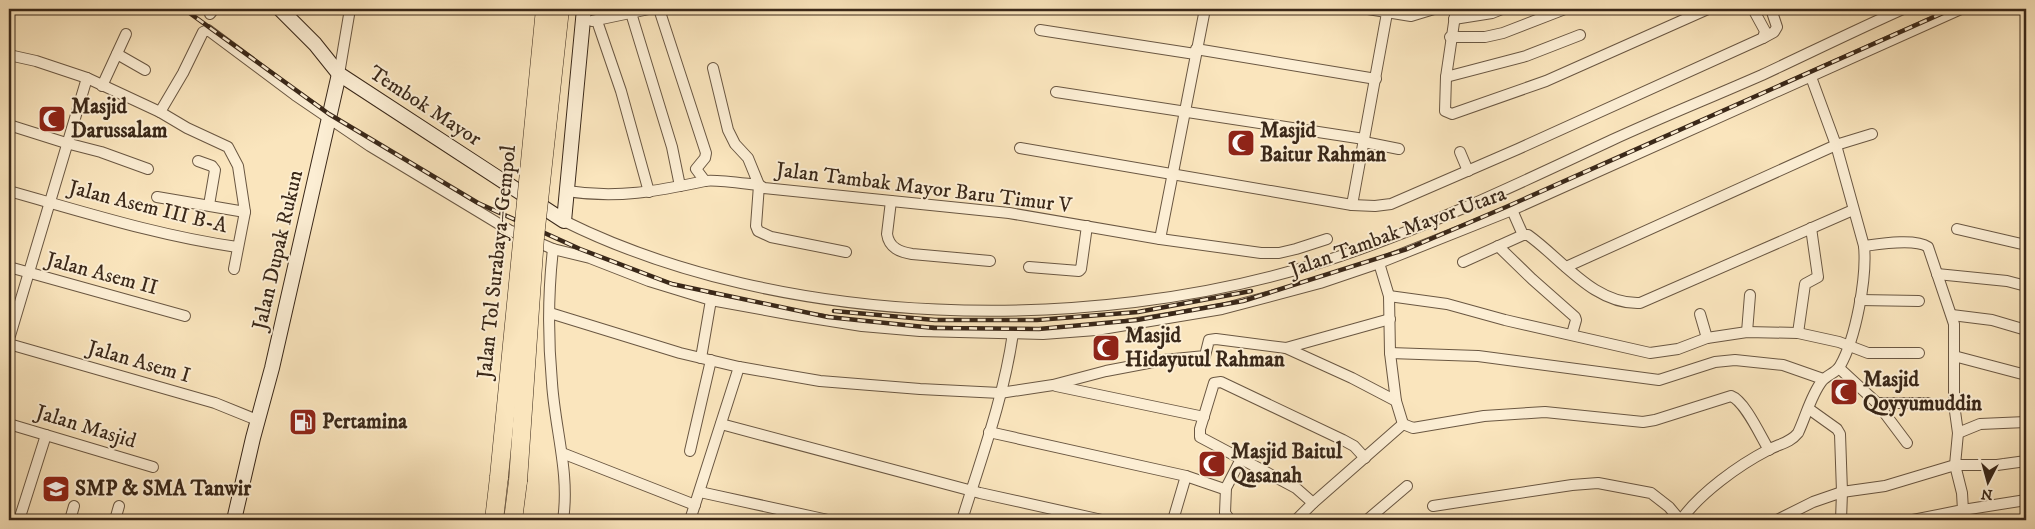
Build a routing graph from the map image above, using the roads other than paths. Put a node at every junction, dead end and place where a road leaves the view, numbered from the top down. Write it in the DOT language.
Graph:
graph roads {
  1 [pos="280,9"];
  2 [pos="350,9"];
  3 [pos="545,9"];
  4 [pos="560,9"];
  5 [pos="649,9"];
  6 [pos="659,9"];
  7 [pos="1205,9"];
  8 [pos="1368,9"];
  9 [pos="1434,9"];
  10 [pos="1502,9"];
  11 [pos="1566,9"];
  12 [pos="1708,9"];
  13 [pos="1753,9"];
  14 [pos="1771,9"];
  15 [pos="1903,9"];
  16 [pos="1961,9"];
  17 [pos="631,13"];
  18 [pos="1387,13"];
  19 [pos="1455,14"];
  20 [pos="588,17"];
  21 [pos="1040,30"];
  22 [pos="126,34"];
  23 [pos="1580,35"];
  24 [pos="1450,37"];
  25 [pos="1763,38"];
  26 [pos="1196,51"];
  27 [pos="117,54"];
  28 [pos="9,56"];
  29 [pos="713,68"];
  30 [pos="145,70"];
  31 [pos="339,74"];
  32 [pos="1446,77"];
  33 [pos="1811,77"];
  34 [pos="87,78"];
  35 [pos="1376,79"];
  36 [pos="102,86"];
  37 [pos="1056,92"];
  38 [pos="160,112"];
  39 [pos="1185,112"];
  40 [pos="328,118"];
  41 [pos="9,124"];
  42 [pos="1872,134"];
  43 [pos="1364,141"];
  44 [pos="66,143"];
  45 [pos="1836,145"];
  46 [pos="1020,148"];
  47 [pos="1399,149"];
  48 [pos="1460,152"];
  49 [pos="198,161"];
  50 [pos="148,169"];
  51 [pos="1468,171"];
  52 [pos="1173,173"];
  53 [pos="705,180"];
  54 [pos="759,185"];
  55 [pos="680,186"];
  56 [pos="9,191"];
  57 [pos="567,192"];
  58 [pos="649,192"];
  59 [pos="157,197"];
  60 [pos="50,202"];
  61 [pos="891,202"];
  62 [pos="209,205"];
  63 [pos="1352,205"];
  64 [pos="1512,210"];
  65 [pos="1853,210"];
  66 [pos="246,212"];
  67 [pos="564,221"];
  68 [pos="1087,226"];
  69 [pos="1811,228"];
  70 [pos="1957,229"];
  71 [pos="1523,235"];
  72 [pos="1160,239"];
  73 [pos="1327,239"];
  74 [pos="2026,245"];
  75 [pos="1498,246"];
  76 [pos="1864,246"];
  77 [pos="237,247"];
  78 [pos="554,249"];
  79 [pos="846,252"];
  80 [pos="990,261"];
  81 [pos="1463,262"];
  82 [pos="1379,263"];
  83 [pos="1029,267"];
  84 [pos="1566,267"];
  85 [pos="9,268"];
  86 [pos="234,269"];
  87 [pos="29,273"];
  88 [pos="1937,274"];
  89 [pos="2026,286"];
  90 [pos="1750,295"];
  91 [pos="1389,296"];
  92 [pos="711,300"];
  93 [pos="1860,300"];
  94 [pos="1919,301"];
  95 [pos="550,313"];
  96 [pos="1700,314"];
  97 [pos="1952,315"];
  98 [pos="185,316"];
  99 [pos="1390,319"];
  100 [pos="2026,330"];
  101 [pos="1747,332"];
  102 [pos="1013,333"];
  103 [pos="1798,333"];
  104 [pos="1572,334"];
  105 [pos="1707,338"];
  106 [pos="9,339"];
  107 [pos="9,344"];
  108 [pos="1849,345"];
  109 [pos="1286,348"];
  110 [pos="1390,353"];
  111 [pos="1919,353"];
  112 [pos="1954,356"];
  113 [pos="706,359"];
  114 [pos="739,367"];
  115 [pos="1839,368"];
  116 [pos="2026,375"];
  117 [pos="1823,379"];
  118 [pos="1053,385"];
  119 [pos="1000,393"];
  120 [pos="1396,401"];
  121 [pos="1877,402"];
  122 [pos="1928,403"];
  123 [pos="1809,408"];
  124 [pos="1204,417"];
  125 [pos="257,420"];
  126 [pos="2026,422"];
  127 [pos="9,424"];
  128 [pos="721,424"];
  129 [pos="1403,424"];
  130 [pos="989,432"];
  131 [pos="1958,433"];
  132 [pos="46,435"];
  133 [pos="1907,443"];
  134 [pos="1769,450"];
  135 [pos="690,451"];
  136 [pos="562,453"];
  137 [pos="1365,458"];
  138 [pos="1241,459"];
  139 [pos="2026,462"];
  140 [pos="1955,465"];
  141 [pos="153,467"];
  142 [pos="1186,476"];
  143 [pos="1407,486"];
  144 [pos="1226,488"];
  145 [pos="972,490"];
  146 [pos="700,492"];
  147 [pos="1842,492"];
  148 [pos="2026,500"];
  149 [pos="1313,502"];
  150 [pos="695,505"];
  151 [pos="74,506"];
  152 [pos="119,506"];
  153 [pos="1433,506"];
  154 [pos="1964,515"];
  155 [pos="19,520"];
  156 [pos="70,520"];
  157 [pos="115,520"];
  158 [pos="234,520"];
  159 [pos="494,520"];
  160 [pos="513,520"];
  161 [pos="563,520"];
  162 [pos="690,520"];
  163 [pos="828,520"];
  164 [pos="962,520"];
  165 [pos="1102,520"];
  166 [pos="1173,520"];
  167 [pos="1230,520"];
  168 [pos="1296,520"];
  169 [pos="1367,520"];
  170 [pos="1681,520"];
  171 [pos="1776,520"];
  172 [pos="1841,520"];
  173 [pos="1914,520"];
  1 -- 31 [label="main road"];
  2 -- 31 [label="street"];
  3 -- 159 [label="highway, Jalan Tol Surabaya–Gempol, bridge"];
  4 -- 160 [label="highway, Jalan Tol Surabaya–Gempol, bridge"];
  5 -- 17 [label="street"];
  6 -- 53 [label="street"];
  7 -- 26 [label="street"];
  8 -- 18 [label="street"];
  9 -- 18 [label="street"];
  10 -- 19 [label="street"];
  11 -- 24 [label="street"];
  12 -- 32 [label="street"];
  13 -- 25 [label="street"];
  14 -- 25 [label="street"];
  15 -- 67 [label="street"];
  16 -- 33 [label="street, Jalan Tambak Mayor Utara"];
  17 -- 20 [label="street"];
  17 -- 55 [label="street"];
  18 -- 35 [label="street"];
  19 -- 24 [label="street"];
  20 -- 57 [label="main road"];
  20 -- 58 [label="street"];
  21 -- 26 [label="street"];
  22 -- 27 [label="street"];
  23 -- 32 [label="street"];
  24 -- 32 [label="street"];
  25 -- 51 [label="street"];
  26 -- 35 [label="street"];
  26 -- 39 [label="street"];
  27 -- 30 [label="street"];
  27 -- 36 [label="street"];
  28 -- 34 [label="street"];
  29 -- 54 [label="street"];
  31 -- 40 [label="main road, Jalan Dupak Rukun"];
  31 -- 67 [label="main road, Tembok Mayor"];
  33 -- 45 [label="street"];
  33 -- 64 [label="street, Jalan Tambak Mayor Utara"];
  34 -- 36 [label="street"];
  34 -- 44 [label="street"];
  35 -- 43 [label="street"];
  36 -- 38 [label="street"];
  37 -- 39 [label="street"];
  38 -- 40 [label="street, Jalan Tambak Mayor Utara"];
  38 -- 66 [label="street"];
  39 -- 43 [label="street"];
  39 -- 52 [label="street"];
  40 -- 78 [label="street, Jalan Tambak Mayor Utara"];
  40 -- 125 [label="main road, Jalan Dupak Rukun"];
  41 -- 44 [label="street"];
  42 -- 45 [label="street"];
  43 -- 47 [label="street"];
  43 -- 63 [label="street"];
  44 -- 50 [label="street"];
  44 -- 60 [label="street"];
  45 -- 65 [label="street"];
  45 -- 84 [label="street"];
  46 -- 52 [label="street"];
  48 -- 51 [label="street"];
  49 -- 62 [label="street"];
  51 -- 63 [label="street"];
  52 -- 63 [label="street"];
  52 -- 72 [label="street"];
  53 -- 54 [label="street"];
  53 -- 55 [label="street"];
  54 -- 61 [label="street, Jalan Tambak Mayor Baru Timur V"];
  54 -- 79 [label="street, Jalan Tambak Mayor Baru Timur V"];
  55 -- 58 [label="street"];
  56 -- 60 [label="street, Jalan Asem III B-A"];
  57 -- 58 [label="street"];
  57 -- 67 [label="main road"];
  59 -- 62 [label="street"];
  60 -- 77 [label="street, Jalan Asem III B-A"];
  60 -- 87 [label="street"];
  61 -- 68 [label="street, Jalan Tambak Mayor Baru Timur V"];
  61 -- 80 [label="street"];
  62 -- 66 [label="street"];
  64 -- 71 [label="street"];
  64 -- 82 [label="street, Jalan Tambak Mayor Utara"];
  65 -- 69 [label="street"];
  65 -- 76 [label="street"];
  66 -- 77 [label="street"];
  68 -- 72 [label="street, Jalan Tambak Mayor Baru Timur V"];
  68 -- 83 [label="street"];
  69 -- 84 [label="street"];
  69 -- 103 [label="street"];
  70 -- 74 [label="street"];
  71 -- 75 [label="street"];
  71 -- 84 [label="street"];
  72 -- 73 [label="street, Jalan Tambak Mayor Baru Timur V"];
  75 -- 81 [label="street"];
  75 -- 104 [label="street"];
  76 -- 88 [label="street"];
  76 -- 93 [label="street"];
  77 -- 86 [label="street"];
  78 -- 92 [label="street, Jalan Tambak Mayor Utara"];
  78 -- 95 [label="street"];
  82 -- 91 [label="street"];
  82 -- 102 [label="street, Jalan Tambak Mayor Utara"];
  85 -- 87 [label="street, Jalan Asem II"];
  87 -- 98 [label="street, Jalan Asem II"];
  87 -- 106 [label="street"];
  88 -- 89 [label="street"];
  88 -- 97 [label="street"];
  90 -- 101 [label="street"];
  91 -- 99 [label="street"];
  91 -- 104 [label="street"];
  92 -- 102 [label="street, Jalan Tambak Mayor Utara"];
  92 -- 113 [label="street"];
  93 -- 94 [label="street"];
  93 -- 108 [label="street"];
  95 -- 113 [label="street"];
  95 -- 136 [label="street"];
  96 -- 105 [label="street"];
  97 -- 100 [label="street"];
  97 -- 112 [label="street"];
  99 -- 109 [label="street"];
  99 -- 110 [label="street"];
  101 -- 103 [label="street"];
  101 -- 105 [label="street"];
  102 -- 119 [label="street"];
  103 -- 108 [label="street"];
  104 -- 105 [label="street"];
  107 -- 125 [label="street, Jalan Asem I"];
  108 -- 111 [label="street"];
  108 -- 115 [label="street"];
  109 -- 118 [label="street"];
  109 -- 120 [label="street"];
  110 -- 117 [label="street"];
  110 -- 120 [label="street"];
  112 -- 116 [label="street"];
  112 -- 131 [label="street"];
  113 -- 114 [label="street"];
  113 -- 135 [label="street"];
  114 -- 119 [label="street"];
  114 -- 128 [label="street"];
  115 -- 117 [label="street"];
  115 -- 121 [label="street"];
  117 -- 123 [label="street"];
  118 -- 119 [label="street"];
  118 -- 124 [label="street"];
  119 -- 130 [label="street"];
  120 -- 129 [label="street"];
  121 -- 122 [label="street"];
  121 -- 133 [label="street"];
  123 -- 134 [label="street"];
  123 -- 147 [label="street"];
  124 -- 137 [label="street"];
  124 -- 138 [label="street"];
  125 -- 158 [label="main road, Jalan Dupak Rukun"];
  126 -- 131 [label="street"];
  127 -- 132 [label="street, Jalan Masjid"];
  128 -- 145 [label="street"];
  128 -- 146 [label="street"];
  129 -- 134 [label="street"];
  129 -- 137 [label="street"];
  130 -- 142 [label="street"];
  130 -- 145 [label="street"];
  131 -- 140 [label="street"];
  132 -- 141 [label="street, Jalan Masjid"];
  132 -- 155 [label="street"];
  134 -- 170 [label="street"];
  136 -- 150 [label="street"];
  136 -- 161 [label="street"];
  137 -- 149 [label="street"];
  138 -- 144 [label="street"];
  138 -- 149 [label="street"];
  139 -- 140 [label="street"];
  140 -- 147 [label="street"];
  140 -- 154 [label="street"];
  142 -- 144 [label="street"];
  142 -- 166 [label="street"];
  143 -- 169 [label="street"];
  144 -- 167 [label="street"];
  145 -- 164 [label="street"];
  145 -- 165 [label="street"];
  146 -- 150 [label="street"];
  146 -- 163 [label="street"];
  147 -- 171 [label="street"];
  147 -- 172 [label="street"];
  148 -- 154 [label="street"];
  149 -- 168 [label="street"];
  150 -- 162 [label="street"];
  151 -- 156 [label="street"];
  152 -- 157 [label="street"];
  153 -- 170 [label="street"];
  154 -- 173 [label="street"];
}
